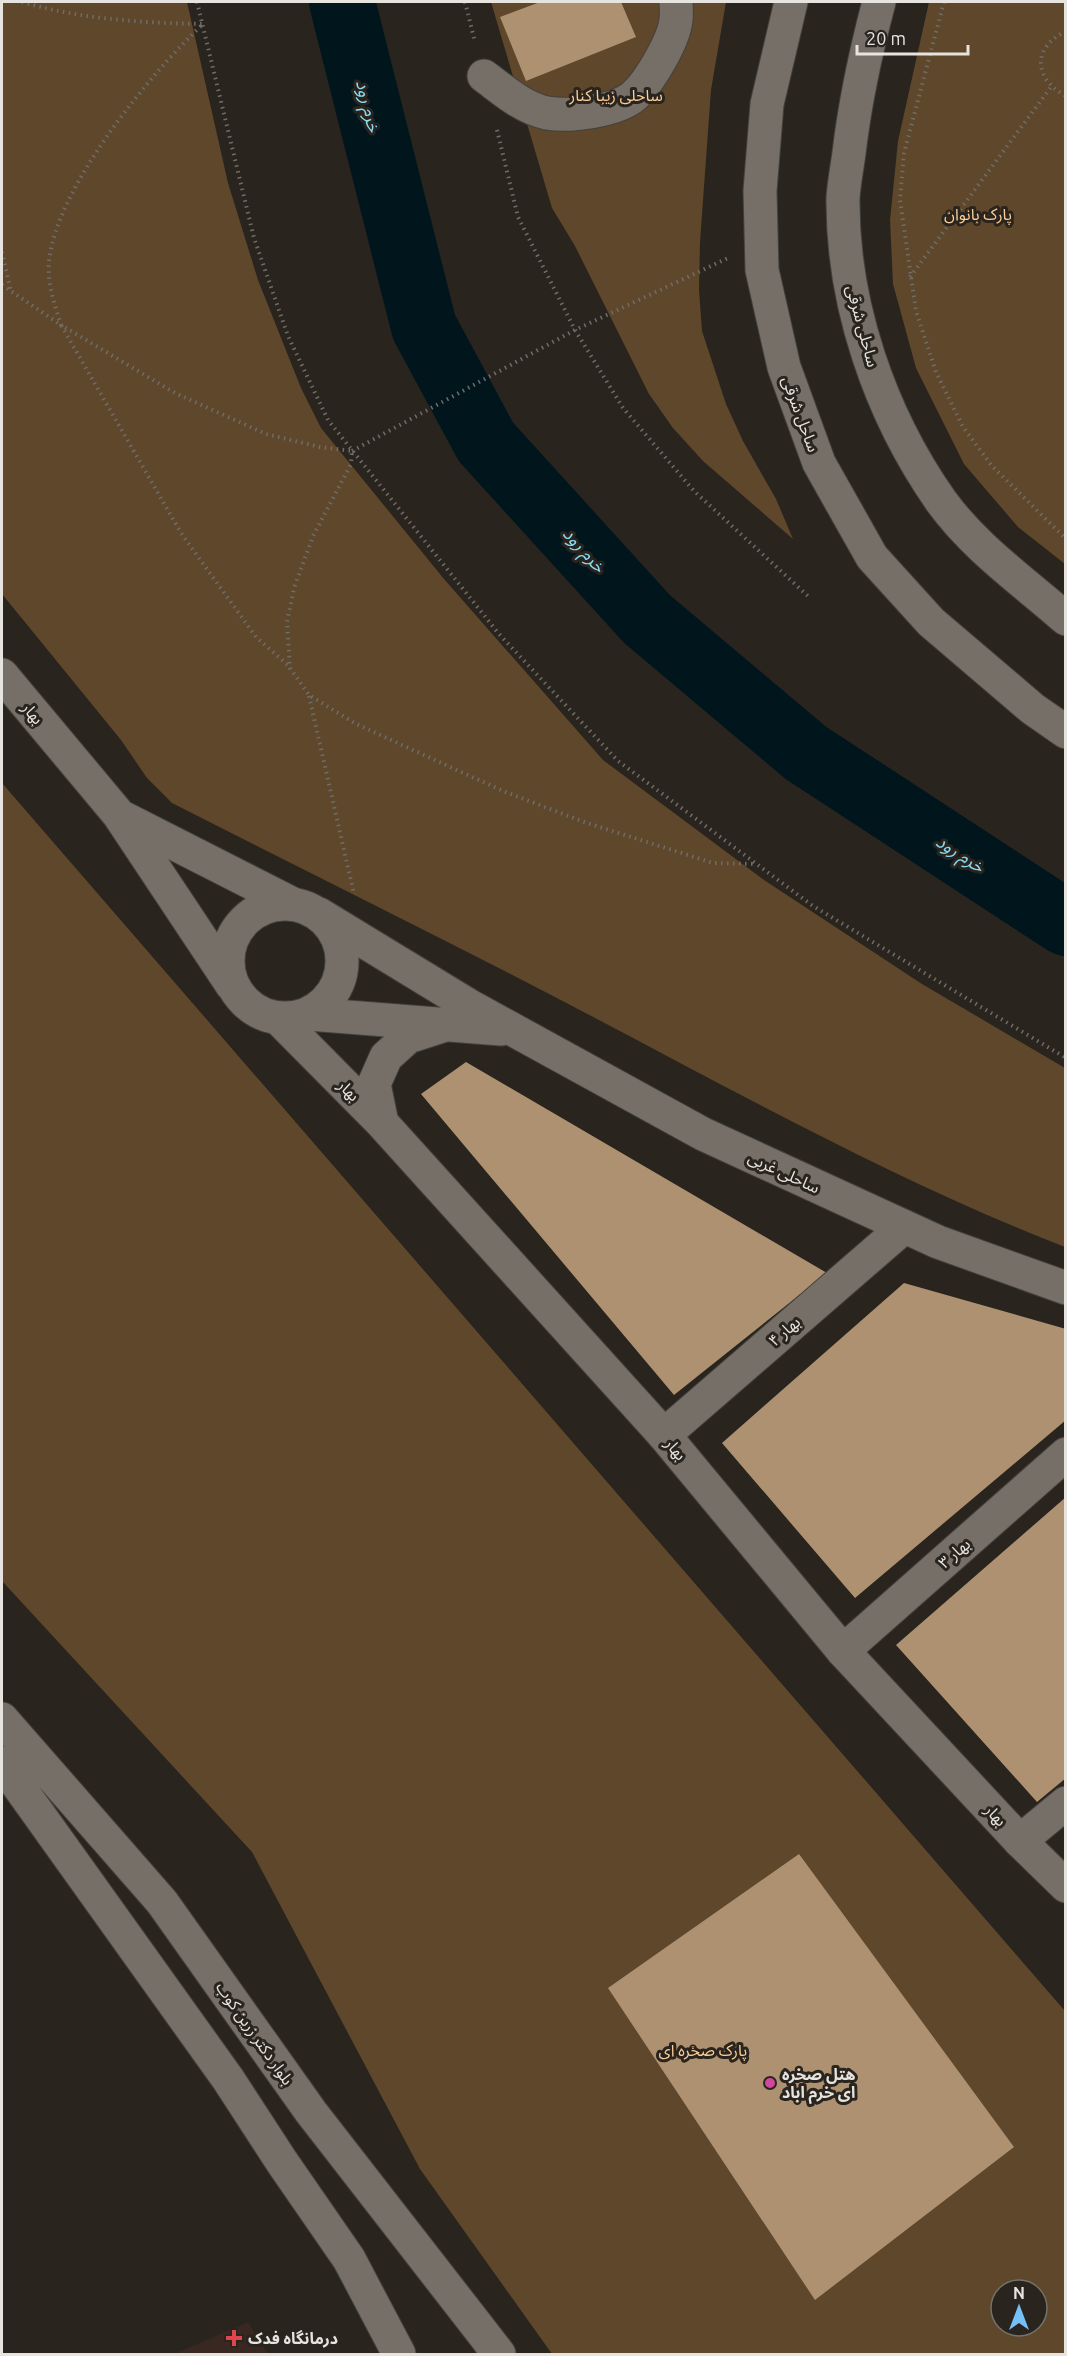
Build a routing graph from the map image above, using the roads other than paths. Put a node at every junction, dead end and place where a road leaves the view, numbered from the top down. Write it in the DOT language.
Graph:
graph roads {
  1 [pos="676,2"];
  2 [pos="791,2"];
  3 [pos="879,2"];
  4 [pos="484,76"];
  5 [pos="1064,614"];
  6 [pos="2,675"];
  7 [pos="1065,732"];
  8 [pos="119,815"];
  9 [pos="305,909"];
  10 [pos="231,985"];
  11 [pos="294,1017"];
  12 [pos="449,1023"];
  13 [pos="515,1030"];
  14 [pos="382,1123"];
  15 [pos="904,1227"];
  16 [pos="1065,1288"];
  17 [pos="664,1435"];
  18 [pos="1065,1454"];
  19 [pos="843,1651"];
  20 [pos="2,1719"];
  21 [pos="2,1763"];
  22 [pos="1065,1803"];
  23 [pos="1020,1841"];
  24 [pos="1065,1886"];
  25 [pos="399,2355"];
  26 [pos="499,2355"];
  1 -- 4 [label="main road"];
  2 -- 7 [label="main road, ساحل شرقی"];
  3 -- 5 [label="main road, ساحلی شرقی"];
  6 -- 8 [label="main road, بهار"];
  8 -- 9 [label="main road, ساحلی غربی"];
  8 -- 10 [label="main road, بهار"];
  9 -- 10 [label="main road"];
  9 -- 11 [label="main road"];
  9 -- 13 [label="main road, ساحلی غربی"];
  10 -- 11 [label="main road"];
  11 -- 12 [label="main road"];
  11 -- 14 [label="main road, بهار"];
  12 -- 13 [label="main road"];
  12 -- 14 [label="main road"];
  13 -- 15 [label="main road, ساحلی غربی"];
  14 -- 17 [label="main road, بهار"];
  15 -- 16 [label="main road, ساحلی غربی"];
  15 -- 17 [label="main road, بهار ۴"];
  17 -- 19 [label="main road, بهار"];
  18 -- 19 [label="main road, بهار ۳"];
  19 -- 23 [label="main road, بهار"];
  20 -- 26 [label="main road, بلوار دکتر زرین کوب"];
  21 -- 25 [label="main road"];
  22 -- 23 [label="main road"];
  23 -- 24 [label="main road, بهار"];
}
